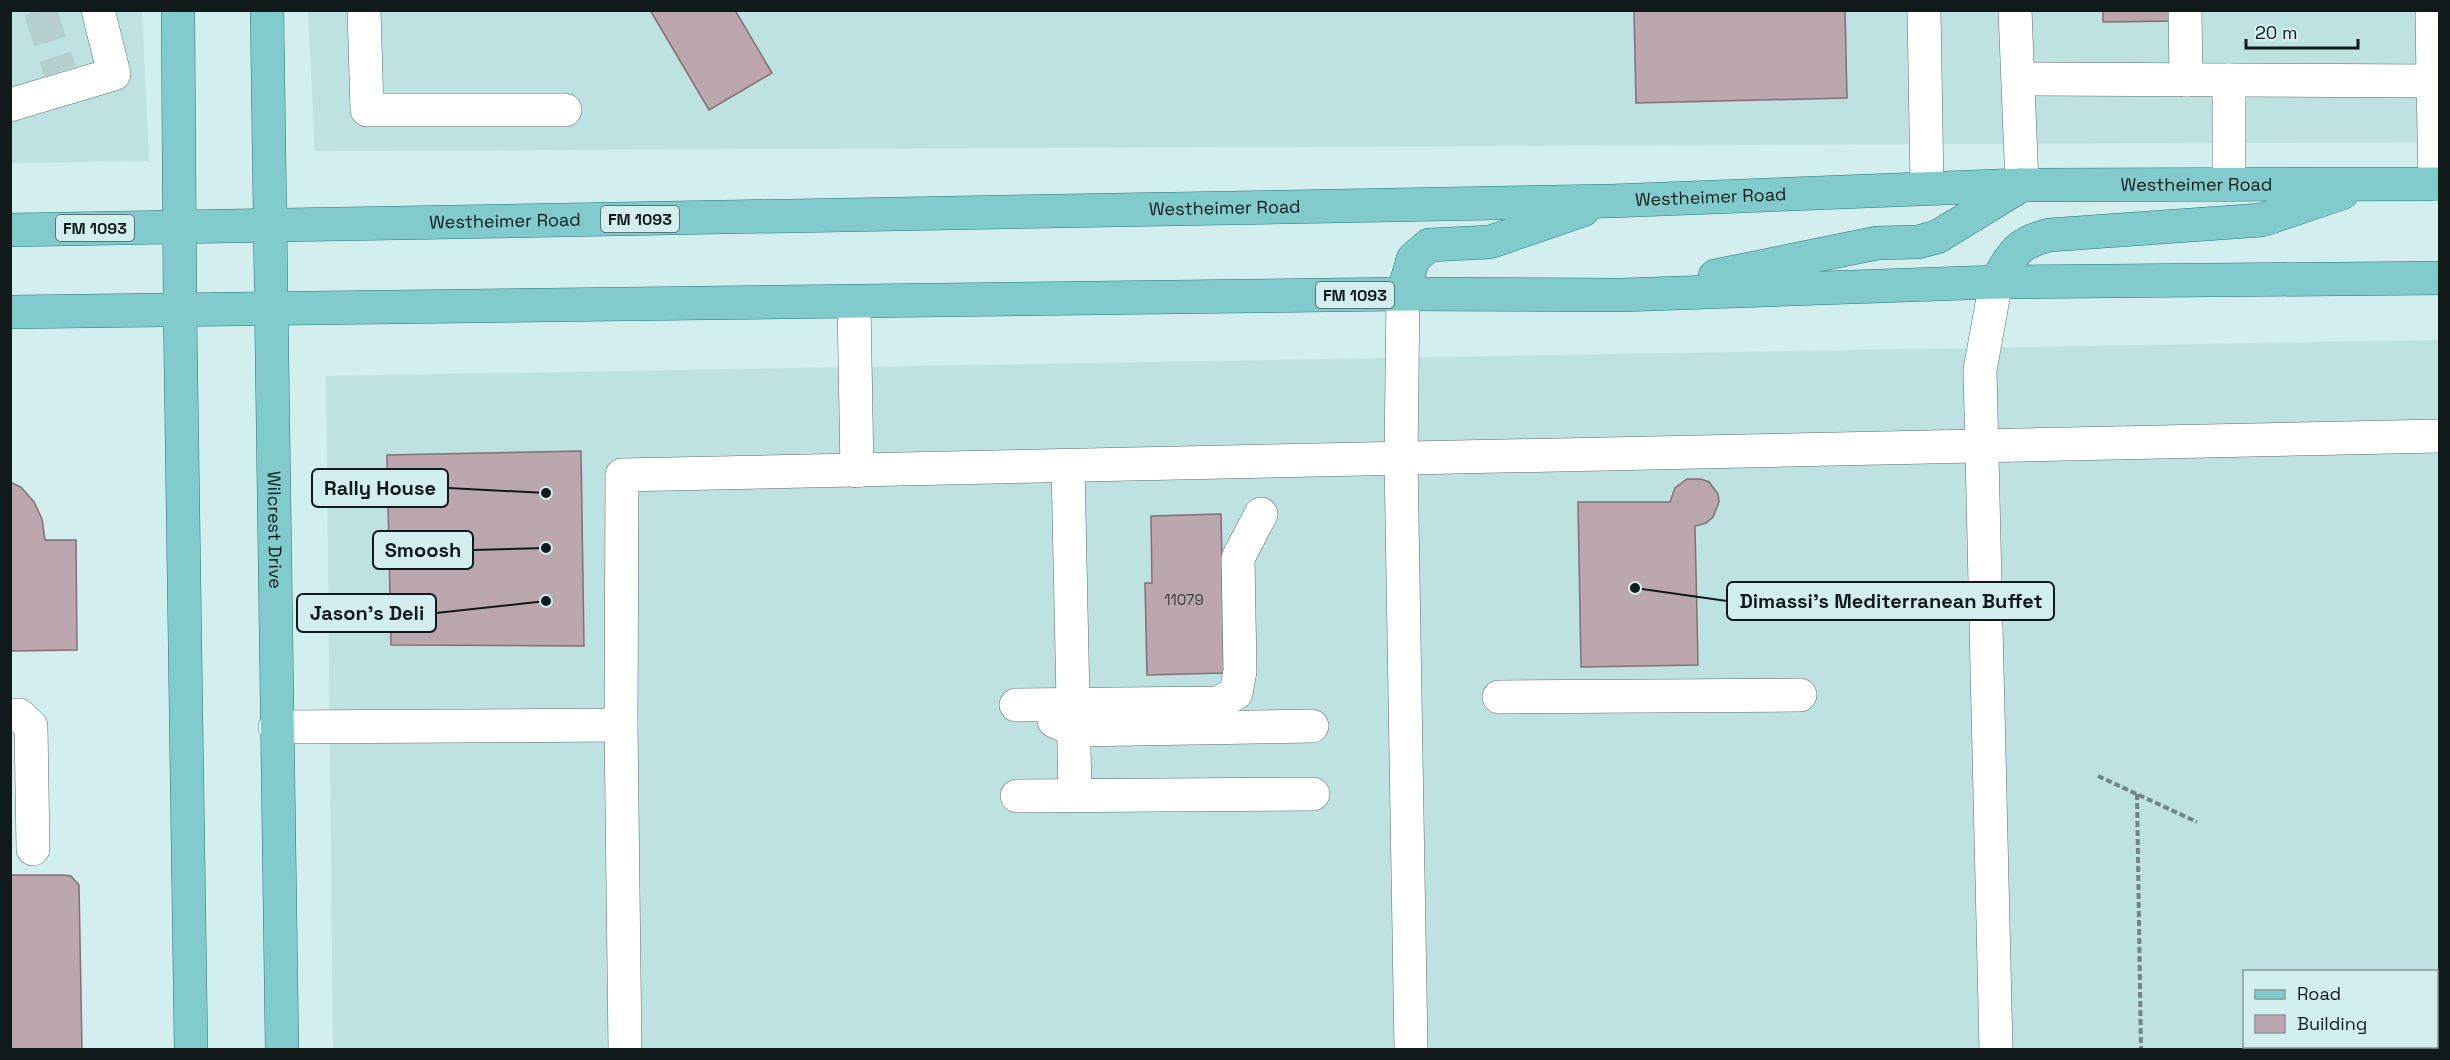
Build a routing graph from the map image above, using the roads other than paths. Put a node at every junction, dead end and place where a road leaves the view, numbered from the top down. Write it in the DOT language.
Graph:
graph roads {
  1 [pos="98,10"];
  2 [pos="178,10"];
  3 [pos="267,10"];
  4 [pos="364,10"];
  5 [pos="1924,10"];
  6 [pos="2015,10"];
  7 [pos="2186,10"];
  8 [pos="2432,10"];
  9 [pos="2018,79"];
  10 [pos="2186,80"];
  11 [pos="2229,80"];
  12 [pos="2436,81"];
  13 [pos="11,103"];
  14 [pos="565,110"];
  15 [pos="2370,183"];
  16 [pos="2437,184"];
  17 [pos="2022,185"];
  18 [pos="2229,185"];
  19 [pos="1927,187"];
  20 [pos="1611,201"];
  21 [pos="270,225"];
  22 [pos="180,227"];
  23 [pos="10,230"];
  24 [pos="2439,278"];
  25 [pos="1996,282"];
  26 [pos="1403,294"];
  27 [pos="1622,295"];
  28 [pos="854,303"];
  29 [pos="269,308"];
  30 [pos="180,310"];
  31 [pos="10,312"];
  32 [pos="2439,436"];
  33 [pos="1983,446"];
  34 [pos="1401,459"];
  35 [pos="1260,462"];
  36 [pos="1068,466"];
  37 [pos="857,471"];
  38 [pos="1261,514"];
  39 [pos="1800,695"];
  40 [pos="1499,697"];
  41 [pos="1016,705"];
  42 [pos="10,715"];
  43 [pos="1073,717"];
  44 [pos="621,725"];
  45 [pos="1312,726"];
  46 [pos="275,727"];
  47 [pos="1226,728"];
  48 [pos="1313,794"];
  49 [pos="1075,795"];
  50 [pos="1017,796"];
  51 [pos="33,849"];
  52 [pos="191,1050"];
  53 [pos="282,1050"];
  54 [pos="625,1050"];
  55 [pos="1410,1050"];
  56 [pos="1996,1050"];
  1 -- 13 [label="street"];
  2 -- 22 [label="main road"];
  3 -- 21 [label="main road, Wilcrest Drive"];
  4 -- 14 [label="street"];
  5 -- 19 [label="street"];
  6 -- 9 [label="street"];
  7 -- 10 [label="street"];
  8 -- 12 [label="street"];
  9 -- 10 [label="street"];
  9 -- 17 [label="street"];
  10 -- 11 [label="street"];
  11 -- 12 [label="street"];
  11 -- 18 [label="street"];
  12 -- 16 [label="street"];
  15 -- 16 [label="main road, Westheimer Road / FM 1093"];
  15 -- 18 [label="main road, Westheimer Road / FM 1093"];
  15 -- 25 [label="main road"];
  17 -- 18 [label="main road, Westheimer Road / FM 1093"];
  17 -- 19 [label="main road, Westheimer Road / FM 1093"];
  17 -- 27 [label="main road"];
  19 -- 20 [label="main road, Westheimer Road / FM 1093"];
  20 -- 21 [label="main road, Westheimer Road / FM 1093"];
  20 -- 26 [label="main road"];
  21 -- 22 [label="main road, Westheimer Road / FM 1093"];
  21 -- 29 [label="main road, Wilcrest Drive"];
  22 -- 23 [label="main road, Westheimer Road / FM 1093"];
  22 -- 30 [label="main road"];
  24 -- 25 [label="main road, FM 1093"];
  25 -- 27 [label="main road, FM 1093"];
  25 -- 33 [label="street"];
  26 -- 27 [label="main road, FM 1093"];
  26 -- 28 [label="main road, FM 1093"];
  26 -- 34 [label="street"];
  28 -- 29 [label="main road, FM 1093"];
  28 -- 37 [label="street"];
  29 -- 30 [label="main road, FM 1093"];
  29 -- 46 [label="main road, Wilcrest Drive"];
  30 -- 31 [label="main road, FM 1093"];
  30 -- 52 [label="main road"];
  32 -- 33 [label="street"];
  33 -- 34 [label="street"];
  33 -- 56 [label="street"];
  34 -- 35 [label="street"];
  34 -- 55 [label="street"];
  35 -- 36 [label="street"];
  35 -- 38 [label="street"];
  36 -- 37 [label="street"];
  36 -- 43 [label="street"];
  37 -- 44 [label="street"];
  38 -- 43 [label="street"];
  38 -- 47 [label="street"];
  39 -- 40 [label="street"];
  41 -- 43 [label="street"];
  42 -- 51 [label="street"];
  43 -- 47 [label="street"];
  43 -- 49 [label="street"];
  44 -- 46 [label="street"];
  44 -- 54 [label="street"];
  45 -- 47 [label="street"];
  46 -- 53 [label="main road, Wilcrest Drive"];
  48 -- 49 [label="street"];
  49 -- 50 [label="street"];
}
